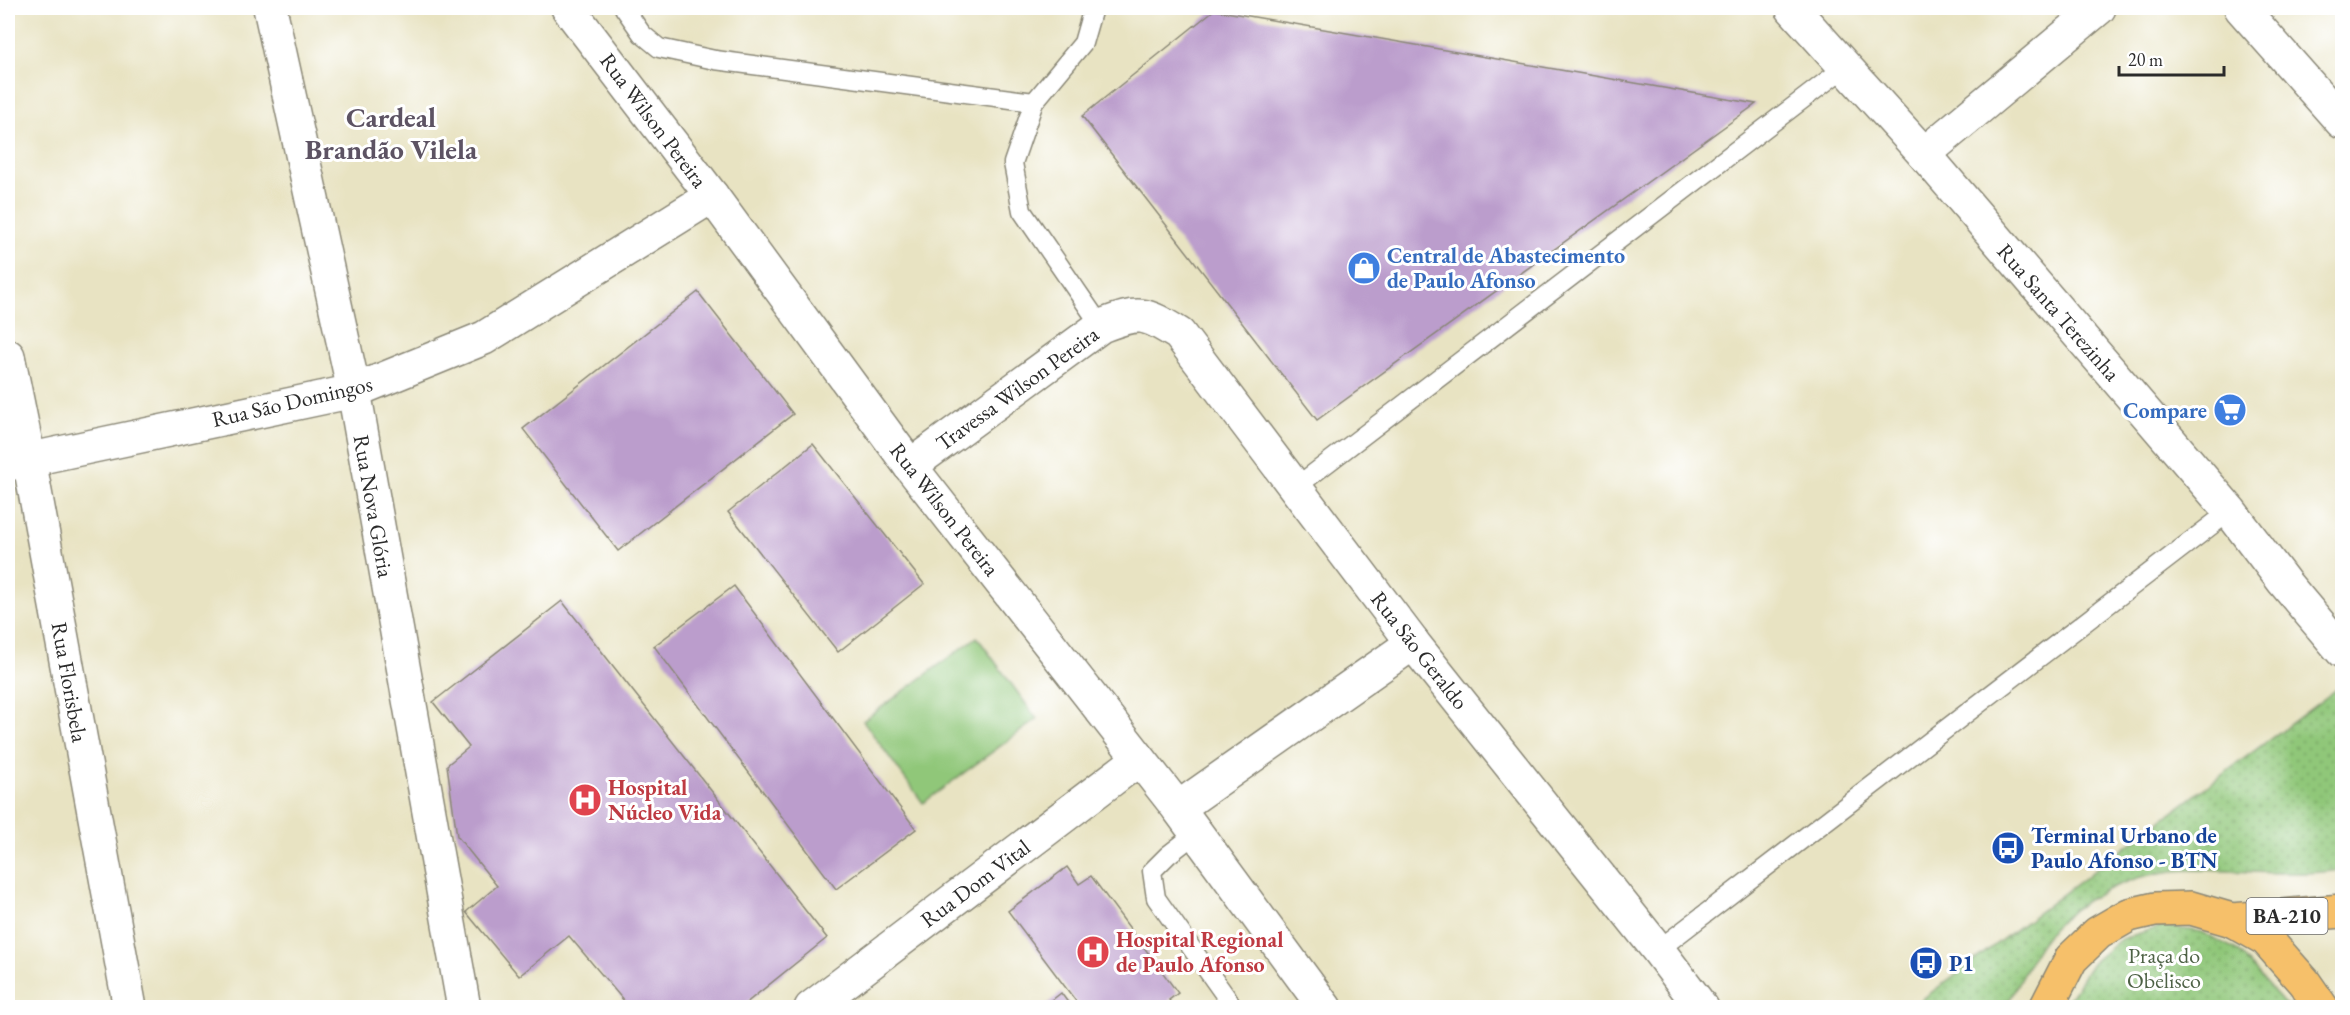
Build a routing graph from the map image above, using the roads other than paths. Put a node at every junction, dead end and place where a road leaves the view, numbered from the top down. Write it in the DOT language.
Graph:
graph roads {
  1 [pos="270,8"];
  2 [pos="568,8"];
  3 [pos="624,8"];
  4 [pos="1093,8"];
  5 [pos="1792,8"];
  6 [pos="2099,8"];
  7 [pos="2241,8"];
  8 [pos="1845,67"];
  9 [pos="1034,102"];
  10 [pos="2343,122"];
  11 [pos="1924,154"];
  12 [pos="712,196"];
  13 [pos="1113,321"];
  14 [pos="8,356"];
  15 [pos="354,391"];
  16 [pos="18,461"];
  17 [pos="910,466"];
  18 [pos="1296,487"];
  19 [pos="2230,511"];
  20 [pos="1413,643"];
  21 [pos="2343,651"];
  22 [pos="1139,759"];
  23 [pos="1186,821"];
  24 [pos="2343,911"];
  25 [pos="2232,920"];
  26 [pos="1658,950"];
  27 [pos="2045,1006"];
  28 [pos="130,1008"];
  29 [pos="464,1008"];
  30 [pos="811,1008"];
  31 [pos="1234,1008"];
  32 [pos="1325,1008"];
  33 [pos="1701,1008"];
  34 [pos="2322,1008"];
  1 -- 15 [label="street, Rua Nova Glória"];
  2 -- 12 [label="street, Rua Wilson Pereira"];
  3 -- 9 [label="lane"];
  4 -- 9 [label="lane"];
  5 -- 8 [label="street, Rua Santa Terezinha"];
  6 -- 11 [label="street"];
  7 -- 10 [label="street"];
  8 -- 11 [label="street, Rua Santa Terezinha"];
  8 -- 18 [label="lane"];
  9 -- 13 [label="lane"];
  11 -- 19 [label="street, Rua Santa Terezinha"];
  12 -- 15 [label="street, Rua São Domingos"];
  12 -- 17 [label="street, Rua Wilson Pereira"];
  13 -- 17 [label="street, Travessa Wilson Pereira"];
  13 -- 18 [label="street, Rua São Geraldo"];
  14 -- 16 [label="street, Rua Florisbela"];
  15 -- 16 [label="street, Rua São Domingos"];
  15 -- 29 [label="street, Rua Nova Glória"];
  16 -- 28 [label="street, Rua Florisbela"];
  17 -- 22 [label="street, Rua Wilson Pereira"];
  18 -- 20 [label="street, Rua São Geraldo"];
  19 -- 21 [label="street, Rua Santa Terezinha"];
  19 -- 26 [label="lane"];
  20 -- 23 [label="street"];
  20 -- 26 [label="street, Rua São Geraldo"];
  22 -- 23 [label="street, Rua Wilson Pereira"];
  22 -- 30 [label="street, Rua Dom Vital"];
  23 -- 31 [label="lane"];
  23 -- 32 [label="street, Rua Wilson Pereira"];
  24 -- 25 [label="main road, BA-210"];
  25 -- 27 [label="main road"];
  25 -- 34 [label="main road"];
  26 -- 33 [label="street, Rua São Geraldo"];
}
